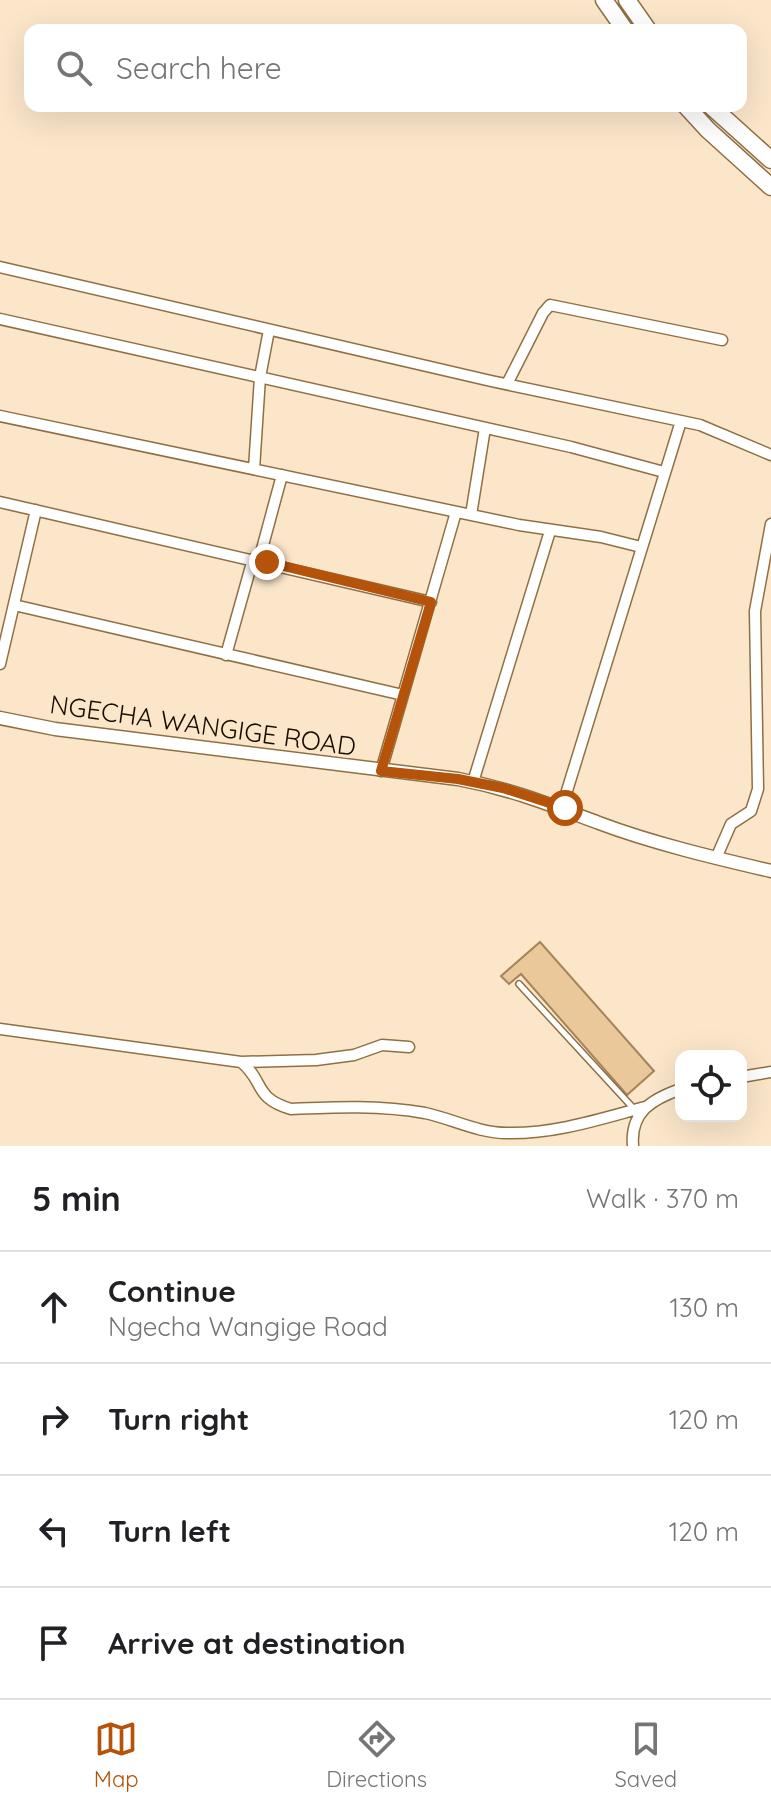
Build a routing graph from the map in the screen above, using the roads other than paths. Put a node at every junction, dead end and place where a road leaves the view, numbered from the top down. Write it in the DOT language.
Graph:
graph roads {
  1 [pos="604,0"];
  2 [pos="627,0"];
  3 [pos="621,24"];
  4 [pos="644,24"];
  5 [pos="692,112"];
  6 [pos="718,112"];
  7 [pos="771,160"];
  8 [pos="771,187"];
  9 [pos="0,267"];
  10 [pos="0,319"];
  11 [pos="269,330"];
  12 [pos="722,340"];
  13 [pos="260,377"];
  14 [pos="507,384"];
  15 [pos="0,416"];
  16 [pos="681,421"];
  17 [pos="485,428"];
  18 [pos="771,455"];
  19 [pos="254,469"];
  20 [pos="664,472"];
  21 [pos="282,475"];
  22 [pos="0,502"];
  23 [pos="36,510"];
  24 [pos="456,512"];
  25 [pos="471,515"];
  26 [pos="771,524"];
  27 [pos="550,531"];
  28 [pos="641,547"];
  29 [pos="256,560"];
  30 [pos="431,602"];
  31 [pos="14,605"];
  32 [pos="226,655"];
  33 [pos="0,664"];
  34 [pos="403,695"];
  35 [pos="0,718"];
  36 [pos="381,771"];
  37 [pos="473,782"];
  38 [pos="562,807"];
  39 [pos="717,856"];
  40 [pos="771,871"];
  41 [pos="519,984"];
  42 [pos="0,1029"];
  43 [pos="409,1047"];
  44 [pos="241,1062"];
  45 [pos="771,1072"];
  46 [pos="747,1076"];
  47 [pos="675,1091"];
  48 [pos="640,1108"];
  49 [pos="633,1146"];
  1 -- 3 [label="main road"];
  2 -- 4 [label="main road"];
  5 -- 8 [label="main road"];
  6 -- 7 [label="main road"];
  9 -- 11 [label="street"];
  10 -- 13 [label="street"];
  11 -- 13 [label="street"];
  11 -- 14 [label="street"];
  12 -- 14 [label="street"];
  13 -- 17 [label="street"];
  13 -- 19 [label="street"];
  14 -- 16 [label="street"];
  15 -- 19 [label="street"];
  16 -- 18 [label="street"];
  16 -- 20 [label="street"];
  17 -- 20 [label="street"];
  17 -- 25 [label="street"];
  19 -- 21 [label="street"];
  20 -- 28 [label="street"];
  21 -- 24 [label="street"];
  21 -- 29 [label="street"];
  22 -- 23 [label="street"];
  23 -- 29 [label="street"];
  23 -- 31 [label="street"];
  24 -- 25 [label="street"];
  24 -- 30 [label="street"];
  25 -- 27 [label="street"];
  26 -- 39 [label="street"];
  27 -- 28 [label="street"];
  27 -- 37 [label="street"];
  28 -- 38 [label="street"];
  29 -- 30 [label="street"];
  29 -- 32 [label="street"];
  30 -- 34 [label="street"];
  31 -- 32 [label="street"];
  31 -- 33 [label="street"];
  32 -- 34 [label="street"];
  34 -- 36 [label="street"];
  35 -- 36 [label="street, NGECHA WANGIGE ROAD"];
  36 -- 37 [label="street, NGECHA WANGIGE ROAD"];
  37 -- 38 [label="street, NGECHA WANGIGE ROAD"];
  38 -- 39 [label="street, NGECHA WANGIGE ROAD"];
  39 -- 40 [label="street, NGECHA WANGIGE ROAD"];
  41 -- 48 [label="lane"];
  42 -- 44 [label="street"];
  43 -- 44 [label="street"];
  44 -- 48 [label="street"];
  45 -- 46 [label="street"];
  47 -- 48 [label="street"];
  48 -- 49 [label="street"];
}
